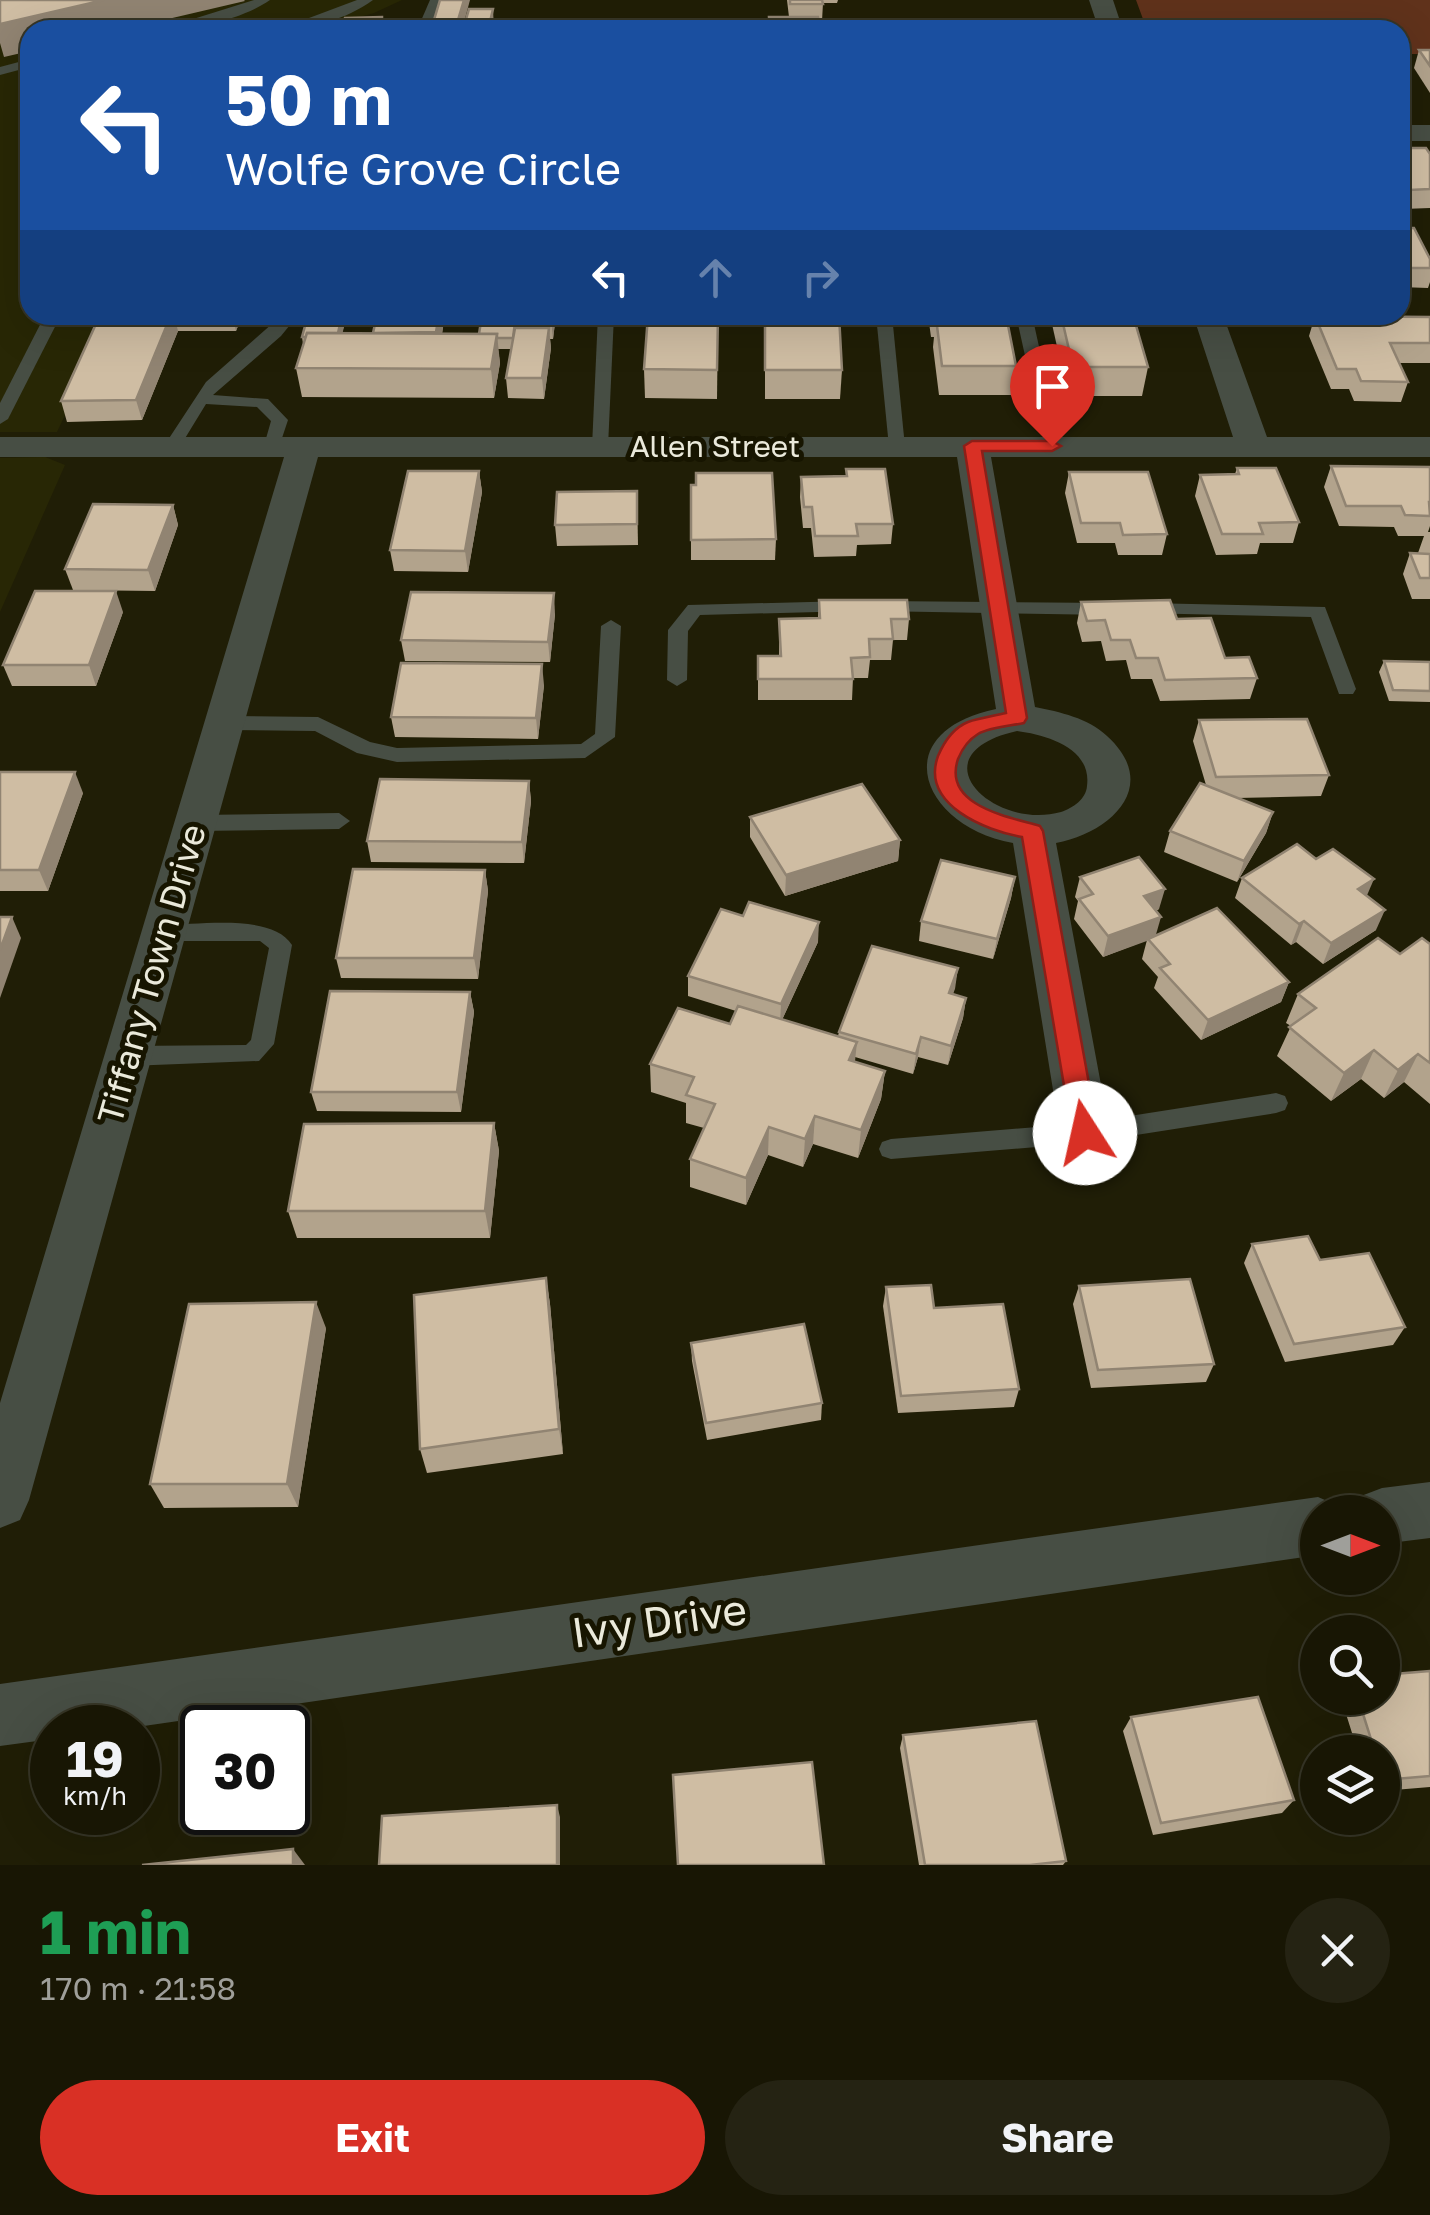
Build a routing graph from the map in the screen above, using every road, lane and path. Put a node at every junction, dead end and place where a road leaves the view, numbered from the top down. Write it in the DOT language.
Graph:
graph roads {
  1 [pos="264,0"];
  2 [pos="367,0"];
  3 [pos="205,20"];
  4 [pos="318,20"];
  5 [pos="48,325"];
  6 [pos="283,325"];
  7 [pos="606,325"];
  8 [pos="885,325"];
  9 [pos="1026,325"];
  10 [pos="1211,325"];
  11 [pos="202,399"];
  12 [pos="0,419"];
  13 [pos="972,446"];
  14 [pos="1052,446"];
  15 [pos="1253,446"];
  16 [pos="0,447"];
  17 [pos="600,447"];
  18 [pos="898,447"];
  19 [pos="1430,447"];
  20 [pos="170,449"];
  21 [pos="287,449"];
  22 [pos="999,608"];
  23 [pos="611,626"];
  24 [pos="678,680"];
  25 [pos="1346,690"];
  26 [pos="1017,718"];
  27 [pos="226,724"];
  28 [pos="338,821"];
  29 [pos="196,823"];
  30 [pos="1032,831"];
  31 [pos="164,932"];
  32 [pos="128,1056"];
  33 [pos="1276,1103"];
  34 [pos="1085,1133"];
  35 [pos="891,1149"];
  36 [pos="0,1500"];
  37 [pos="1430,1510"];
  38 [pos="1400,1514"];
  39 [pos="1300,1529"];
  40 [pos="0,1716"];
  1 -- 3 [label="lane"];
  2 -- 4 [label="lane"];
  5 -- 12 [label="lane"];
  6 -- 11 [label="lane"];
  7 -- 17 [label="lane"];
  8 -- 18 [label="lane"];
  9 -- 14 [label="lane"];
  10 -- 15 [label="street"];
  11 -- 20 [label="lane"];
  11 -- 21 [label="lane"];
  13 -- 14 [label="street, Allen Street"];
  13 -- 18 [label="street, Allen Street"];
  13 -- 22 [label="street"];
  14 -- 15 [label="street, Allen Street"];
  15 -- 19 [label="street, Allen Street"];
  16 -- 20 [label="street, Allen Street"];
  17 -- 18 [label="street, Allen Street"];
  17 -- 21 [label="street, Allen Street"];
  20 -- 21 [label="street, Allen Street"];
  21 -- 27 [label="street, Tiffany Town Drive"];
  22 -- 24 [label="lane"];
  22 -- 25 [label="lane"];
  22 -- 26 [label="street"];
  23 -- 27 [label="lane"];
  26 -- 30 [label="street"];
  26 -- 30 [label="street"];
  27 -- 29 [label="street, Tiffany Town Drive"];
  28 -- 29 [label="lane"];
  29 -- 31 [label="street, Tiffany Town Drive"];
  30 -- 34 [label="street"];
  31 -- 32 [label="street, Tiffany Town Drive"];
  31 -- 32 [label="lane"];
  32 -- 36 [label="street, Tiffany Town Drive"];
  33 -- 34 [label="lane"];
  34 -- 35 [label="lane"];
  37 -- 38 [label="street"];
  39 -- 40 [label="street, Ivy Drive"];
}
